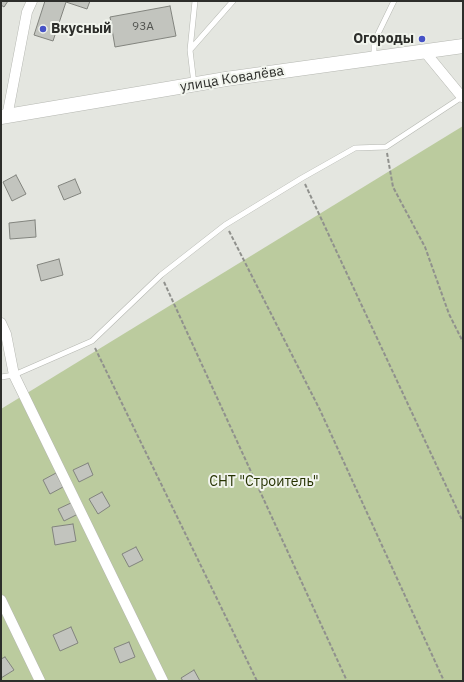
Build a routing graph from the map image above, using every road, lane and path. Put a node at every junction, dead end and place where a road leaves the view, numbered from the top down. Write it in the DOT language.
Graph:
graph roads {
  1 [pos="32,1"];
  2 [pos="195,1"];
  3 [pos="233,1"];
  4 [pos="394,1"];
  5 [pos="463,46"];
  6 [pos="190,50"];
  7 [pos="425,52"];
  8 [pos="374,58"];
  9 [pos="194,84"];
  10 [pos="462,98"];
  11 [pos="4,117"];
  12 [pos="386,148"];
  13 [pos="302,178"];
  14 [pos="226,225"];
  15 [pos="160,275"];
  16 [pos="1,323"];
  17 [pos="92,341"];
  18 [pos="463,342"];
  19 [pos="14,375"];
  20 [pos="1,377"];
  21 [pos="463,522"];
  22 [pos="1,600"];
  23 [pos="40,681"];
  24 [pos="163,681"];
  25 [pos="257,681"];
  26 [pos="347,681"];
  27 [pos="444,681"];
  1 -- 11 [label="street"];
  2 -- 6 [label="lane"];
  3 -- 6 [label="lane"];
  4 -- 8 [label="lane"];
  5 -- 7 [label="street, улица Ковалёва"];
  6 -- 9 [label="lane"];
  7 -- 8 [label="street, улица Ковалёва"];
  7 -- 10 [label="street"];
  8 -- 9 [label="street, улица Ковалёва"];
  9 -- 11 [label="street, улица Ковалёва"];
  10 -- 12 [label="lane"];
  12 -- 13 [label="lane"];
  12 -- 18 [label="path"];
  13 -- 14 [label="lane"];
  13 -- 21 [label="path"];
  14 -- 15 [label="lane"];
  14 -- 27 [label="path"];
  15 -- 17 [label="lane"];
  15 -- 26 [label="path"];
  16 -- 19 [label="street"];
  17 -- 19 [label="lane"];
  17 -- 25 [label="path"];
  19 -- 20 [label="lane"];
  19 -- 24 [label="street"];
  22 -- 23 [label="street"];
}
